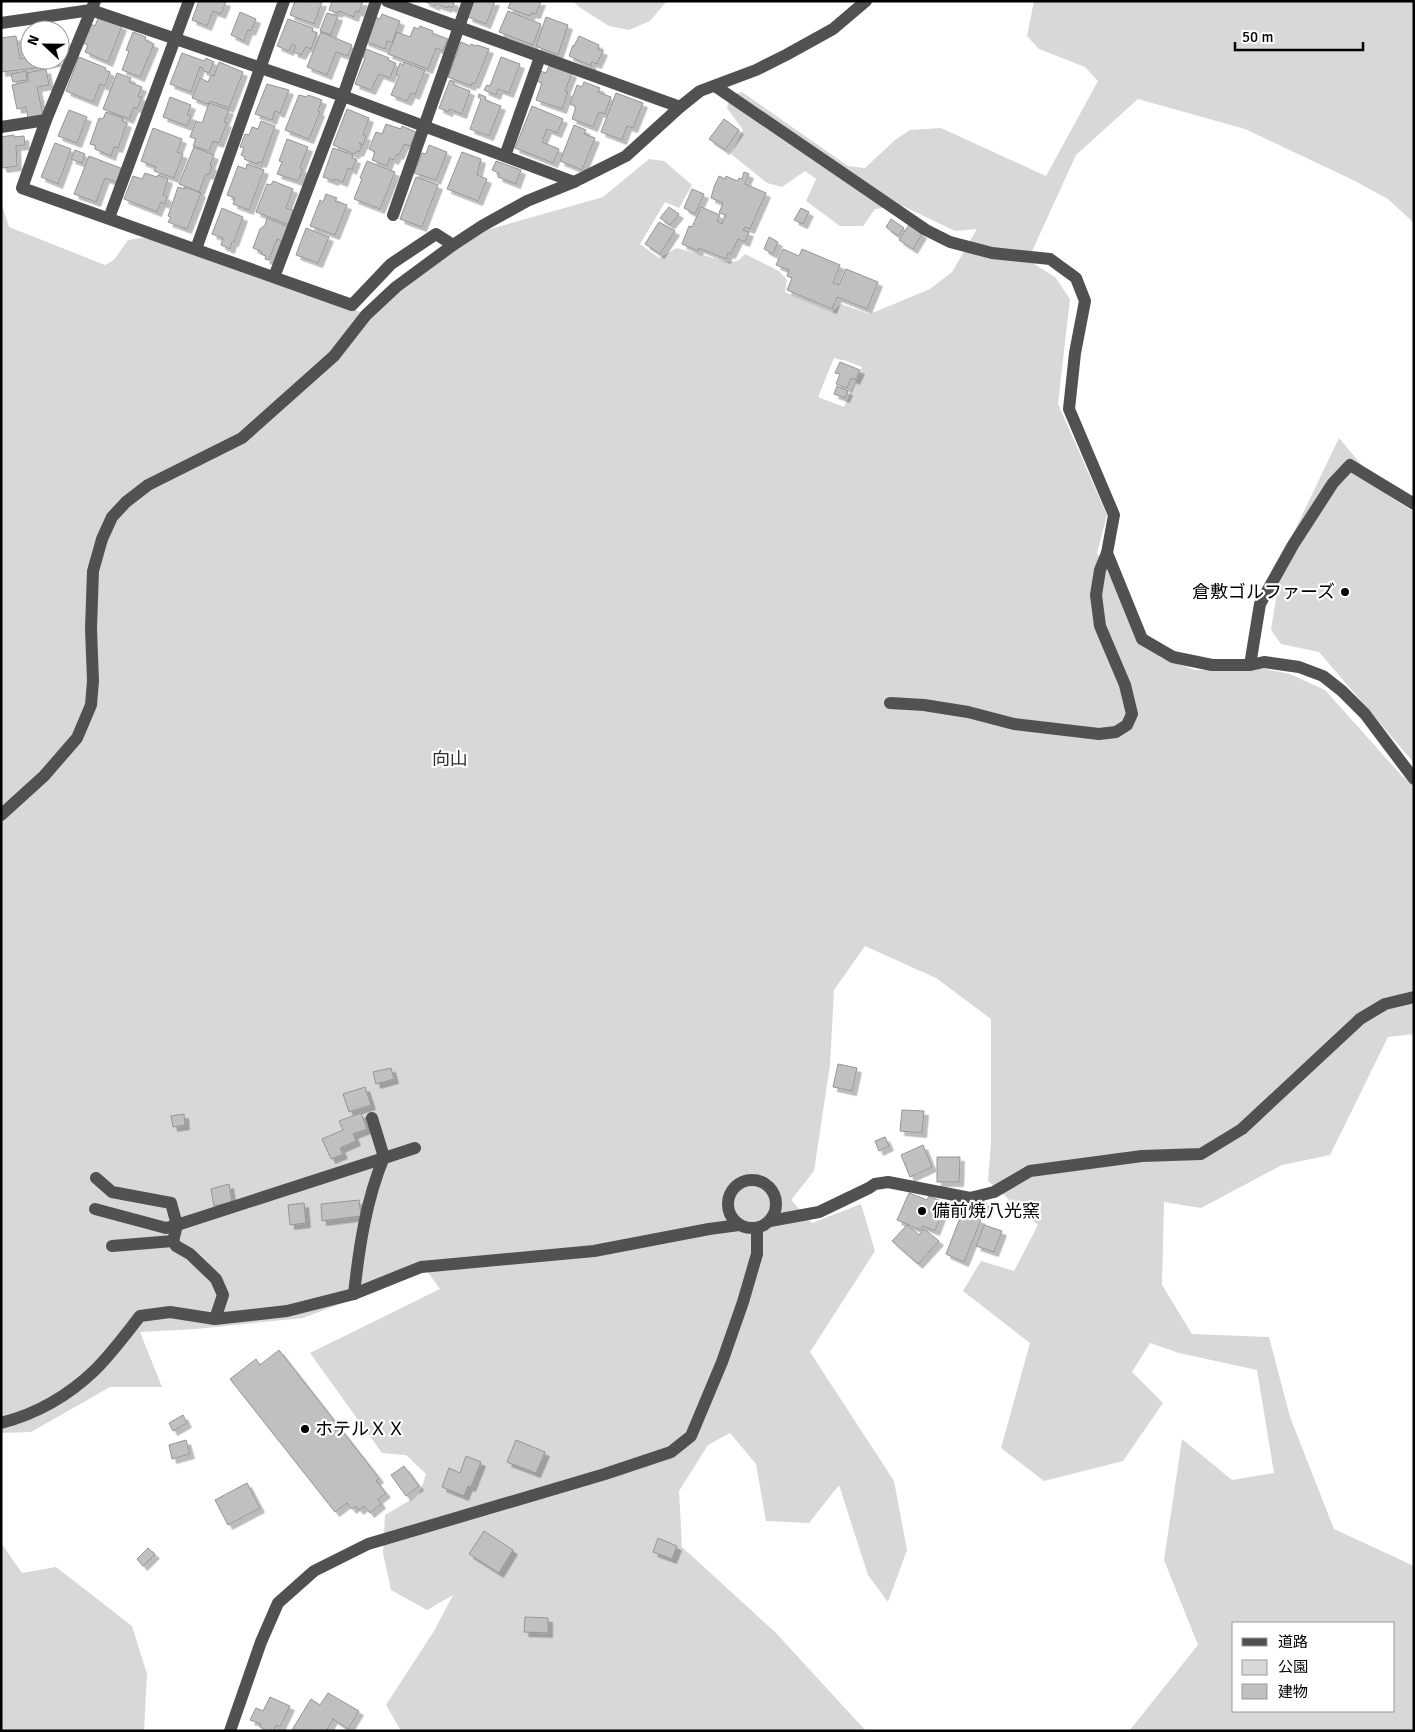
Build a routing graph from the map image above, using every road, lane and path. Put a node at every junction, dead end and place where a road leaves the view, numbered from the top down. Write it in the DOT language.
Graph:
graph roads {
  1 [pos="189,1"];
  2 [pos="284,1"];
  3 [pos="376,1"];
  4 [pos="387,1"];
  5 [pos="468,1"];
  6 [pos="866,1"];
  7 [pos="93,6"];
  8 [pos="1,23"];
  9 [pos="459,27"];
  10 [pos="175,39"];
  11 [pos="540,57"];
  12 [pos="261,68"];
  13 [pos="716,86"];
  14 [pos="343,96"];
  15 [pos="680,107"];
  16 [pos="46,120"];
  17 [pos="1,127"];
  18 [pos="425,127"];
  19 [pos="505,156"];
  20 [pos="574,182"];
  21 [pos="393,215"];
  22 [pos="109,218"];
  23 [pos="453,245"];
  24 [pos="196,249"];
  25 [pos="274,276"];
  26 [pos="1414,504"];
  27 [pos="1107,553"];
  28 [pos="1250,664"];
  29 [pos="890,703"];
  30 [pos="1414,779"];
  31 [pos="1,815"];
  32 [pos="1414,997"];
  33 [pos="372,1118"];
  34 [pos="415,1148"];
  35 [pos="384,1157"];
  36 [pos="96,1178"];
  37 [pos="95,1209"];
  38 [pos="770,1221"];
  39 [pos="177,1225"];
  40 [pos="739,1226"];
  41 [pos="757,1228"];
  42 [pos="173,1241"];
  43 [pos="112,1246"];
  44 [pos="354,1294"];
  45 [pos="215,1319"];
  46 [pos="1,1423"];
  47 [pos="230,1731"];
  1 -- 10 [label="street"];
  2 -- 12 [label="street"];
  3 -- 14 [label="street"];
  4 -- 9 [label="street"];
  5 -- 9 [label="street"];
  6 -- 13 [label="street"];
  7 -- 8 [label="street"];
  7 -- 10 [label="street"];
  7 -- 16 [label="street"];
  9 -- 11 [label="street"];
  9 -- 18 [label="street"];
  10 -- 12 [label="street"];
  10 -- 22 [label="street"];
  11 -- 15 [label="street"];
  11 -- 19 [label="street"];
  12 -- 14 [label="street"];
  12 -- 24 [label="street"];
  13 -- 15 [label="street"];
  13 -- 27 [label="street"];
  14 -- 18 [label="street"];
  14 -- 25 [label="street"];
  15 -- 20 [label="street"];
  16 -- 17 [label="street"];
  16 -- 22 [label="street"];
  18 -- 19 [label="street"];
  18 -- 21 [label="street"];
  19 -- 20 [label="street"];
  20 -- 23 [label="street"];
  22 -- 24 [label="street"];
  23 -- 25 [label="street"];
  23 -- 31 [label="street"];
  24 -- 25 [label="street"];
  26 -- 28 [label="street"];
  27 -- 28 [label="street"];
  27 -- 29 [label="street"];
  28 -- 30 [label="street"];
  32 -- 38 [label="street"];
  33 -- 35 [label="street"];
  34 -- 35 [label="street"];
  35 -- 39 [label="street"];
  35 -- 44 [label="street"];
  36 -- 39 [label="street"];
  37 -- 39 [label="street"];
  38 -- 40 [label="street"];
  38 -- 41 [label="street"];
  39 -- 42 [label="street"];
  40 -- 41 [label="street"];
  40 -- 44 [label="street"];
  41 -- 47 [label="street"];
  42 -- 43 [label="street"];
  42 -- 45 [label="street"];
  44 -- 45 [label="street"];
  45 -- 46 [label="street"];
}
